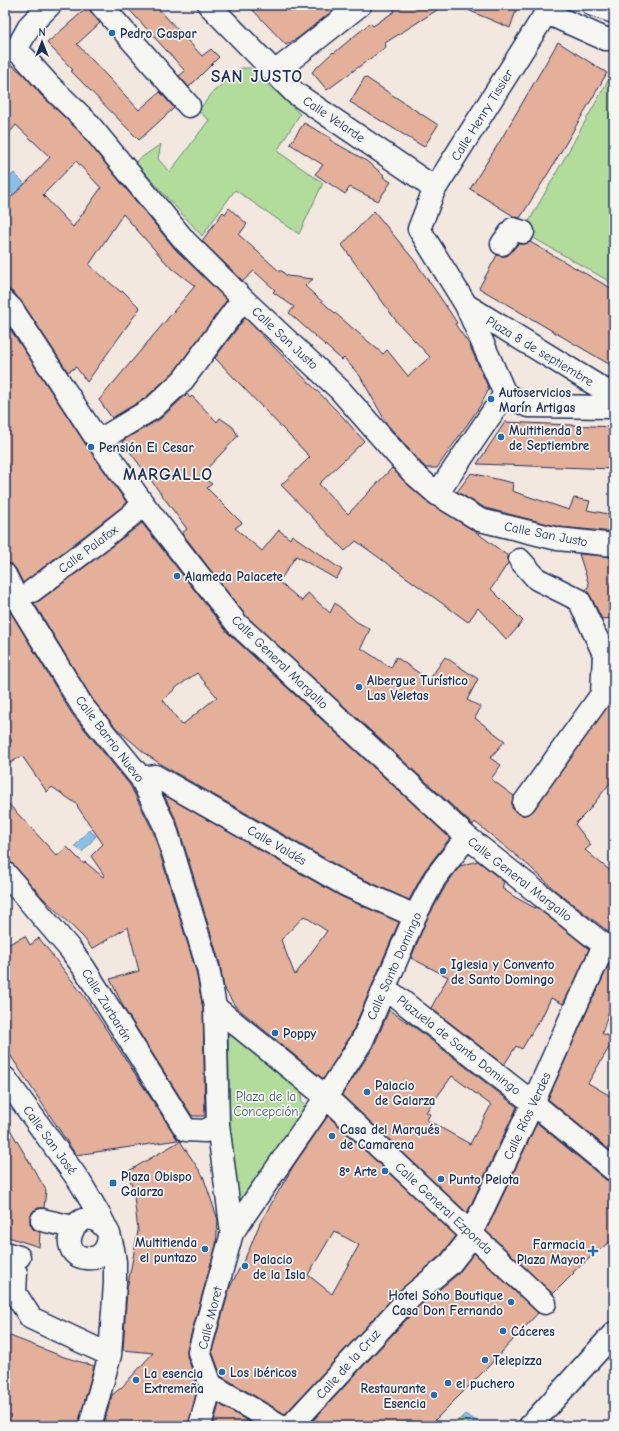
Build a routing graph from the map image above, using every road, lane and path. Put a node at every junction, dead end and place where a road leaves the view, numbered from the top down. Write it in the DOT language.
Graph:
graph roads {
  1 [pos="50,5"];
  2 [pos="101,5"];
  3 [pos="209,5"];
  4 [pos="360,5"];
  5 [pos="593,5"];
  6 [pos="549,9"];
  7 [pos="614,12"];
  8 [pos="614,39"];
  9 [pos="11,50"];
  10 [pos="275,72"];
  11 [pos="189,106"];
  12 [pos="434,190"];
  13 [pos="419,229"];
  14 [pos="523,232"];
  15 [pos="502,244"];
  16 [pos="243,299"];
  17 [pos="5,302"];
  18 [pos="466,306"];
  19 [pos="505,394"];
  20 [pos="614,396"];
  21 [pos="614,407"];
  22 [pos="98,441"];
  23 [pos="437,494"];
  24 [pos="144,505"];
  25 [pos="614,545"];
  26 [pos="520,560"];
  27 [pos="5,575"];
  28 [pos="32,591"];
  29 [pos="148,777"];
  30 [pos="524,803"];
  31 [pos="467,838"];
  32 [pos="5,873"];
  33 [pos="415,916"];
  34 [pos="609,947"];
  35 [pos="385,988"];
  36 [pos="215,1007"];
  37 [pos="5,1078"];
  38 [pos="326,1097"];
  39 [pos="533,1103"];
  40 [pos="212,1128"];
  41 [pos="614,1170"];
  42 [pos="42,1223"];
  43 [pos="108,1232"];
  44 [pos="232,1232"];
  45 [pos="472,1233"];
  46 [pos="71,1234"];
  47 [pos="13,1261"];
  48 [pos="545,1303"];
  49 [pos="614,1333"];
  50 [pos="110,1355"];
  51 [pos="211,1385"];
  52 [pos="90,1426"];
  53 [pos="200,1426"];
  54 [pos="281,1426"];
  55 [pos="291,1426"];
  56 [pos="530,1426"];
  1 -- 9 [label="street"];
  2 -- 11 [label="street"];
  3 -- 10 [label="street, Calle Velarde"];
  4 -- 10 [label="street"];
  5 -- 7 [label="street"];
  6 -- 8 [label="street"];
  6 -- 12 [label="street, Calle Henry Tissier"];
  9 -- 16 [label="street, Calle San Justo"];
  10 -- 12 [label="street, Calle Velarde"];
  12 -- 13 [label="street, Calle Henry Tissier"];
  13 -- 18 [label="street, Plaza 8 de septiembre"];
  14 -- 15 [label="street"];
  16 -- 22 [label="street"];
  16 -- 23 [label="street, Calle San Justo"];
  17 -- 22 [label="street, Calle General Margallo"];
  18 -- 19 [label="street, Plaza 8 de septiembre"];
  18 -- 20 [label="street, Plaza 8 de septiembre"];
  19 -- 21 [label="street, Plaza 8 de septiembre"];
  19 -- 23 [label="street"];
  22 -- 24 [label="street, Calle General Margallo"];
  23 -- 25 [label="street, Calle San Justo"];
  24 -- 28 [label="street, Calle Palafox"];
  24 -- 31 [label="street, Calle General Margallo"];
  26 -- 30 [label="street"];
  27 -- 29 [label="street, Calle Barrio Nuevo"];
  29 -- 33 [label="street, Calle Valdés"];
  29 -- 36 [label="street, Calle Barrio Nuevo"];
  31 -- 33 [label="street, Calle Santo Domingo"];
  31 -- 34 [label="street, Calle General Margallo"];
  32 -- 40 [label="street, Calle Zurbarán"];
  33 -- 35 [label="street, Calle Santo Domingo"];
  34 -- 39 [label="street, Calle Ríos Verdes"];
  35 -- 38 [label="street, Calle Santo Domingo"];
  35 -- 39 [label="street, Plazuela de Santo Domingo"];
  36 -- 38 [label="street"];
  36 -- 40 [label="street"];
  37 -- 43 [label="street, Calle San José"];
  38 -- 44 [label="street"];
  38 -- 45 [label="street, Calle General Ezponda"];
  39 -- 41 [label="street, Plazuela de Santo Domingo"];
  39 -- 45 [label="street, Calle Ríos Verdes"];
  40 -- 44 [label="street"];
  42 -- 46 [label="street"];
  43 -- 46 [label="street"];
  43 -- 46 [label="street"];
  43 -- 50 [label="street"];
  44 -- 51 [label="street, Calle Moret"];
  45 -- 48 [label="street, Calle General Ezponda"];
  45 -- 55 [label="street, Calle de la Cruz"];
  47 -- 50 [label="street"];
  49 -- 56 [label="street"];
  50 -- 52 [label="street"];
  51 -- 53 [label="street"];
  51 -- 54 [label="street"];
}
